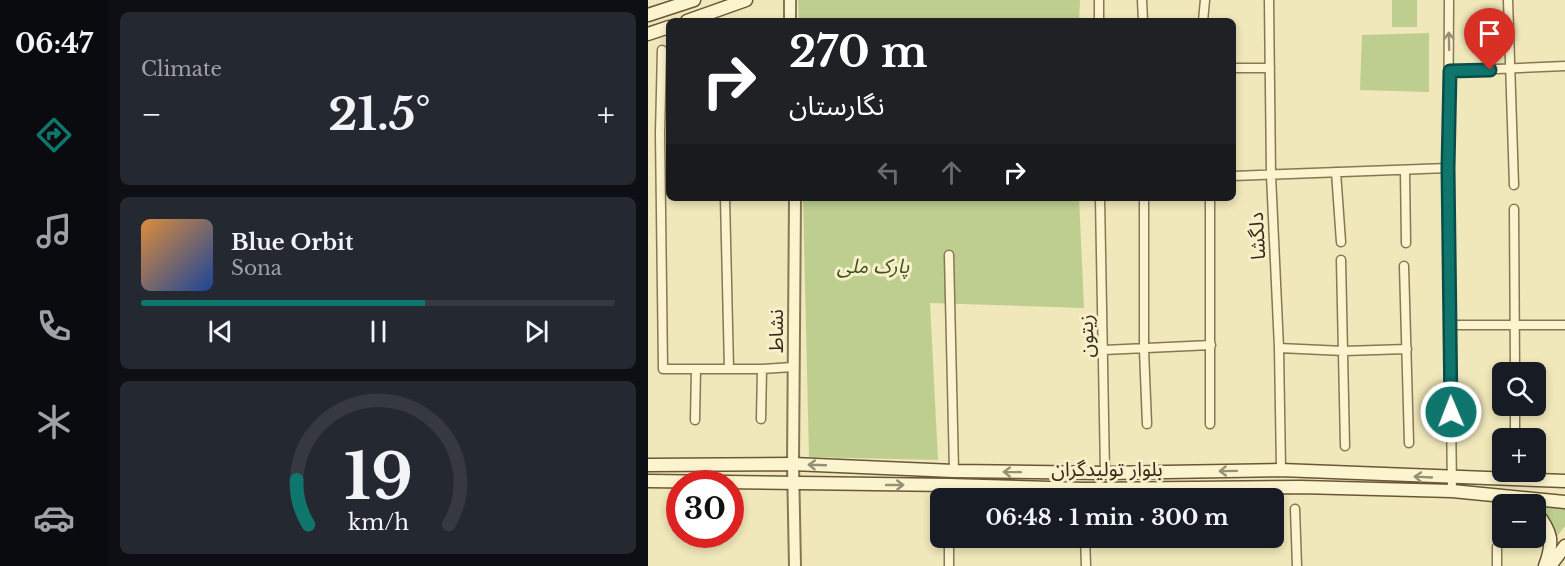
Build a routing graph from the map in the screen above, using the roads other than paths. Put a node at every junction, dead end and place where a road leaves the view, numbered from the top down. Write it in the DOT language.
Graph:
graph roads {
  1 [pos="694,0"];
  2 [pos="746,0"];
  3 [pos="790,0"];
  4 [pos="1099,0"];
  5 [pos="1142,0"];
  6 [pos="1204,0"];
  7 [pos="1269,0"];
  8 [pos="1449,0"];
  9 [pos="1508,0"];
  10 [pos="648,15"];
  11 [pos="695,18"];
  12 [pos="790,18"];
  13 [pos="1100,18"];
  14 [pos="1143,18"];
  15 [pos="1203,18"];
  16 [pos="666,28"];
  17 [pos="648,34"];
  18 [pos="662,50"];
  19 [pos="1565,66"];
  20 [pos="1236,68"];
  21 [pos="1270,68"];
  22 [pos="1510,69"];
  23 [pos="1450,71"];
  24 [pos="665,133"];
  25 [pos="1448,168"];
  26 [pos="1405,171"];
  27 [pos="1336,172"];
  28 [pos="1271,175"];
  29 [pos="1236,176"];
  30 [pos="1514,186"];
  31 [pos="725,201"];
  32 [pos="795,201"];
  33 [pos="1100,201"];
  34 [pos="1144,201"];
  35 [pos="1210,201"];
  36 [pos="1514,209"];
  37 [pos="1341,242"];
  38 [pos="1406,243"];
  39 [pos="950,255"];
  40 [pos="1341,260"];
  41 [pos="1404,266"];
  42 [pos="1450,325"];
  43 [pos="1565,325"];
  44 [pos="1515,326"];
  45 [pos="1211,345"];
  46 [pos="1279,348"];
  47 [pos="1407,349"];
  48 [pos="1104,350"];
  49 [pos="1144,350"];
  50 [pos="1344,351"];
  51 [pos="1515,362"];
  52 [pos="793,367"];
  53 [pos="696,369"];
  54 [pos="729,369"];
  55 [pos="762,369"];
  56 [pos="761,419"];
  57 [pos="695,420"];
  58 [pos="1147,424"];
  59 [pos="1210,424"];
  60 [pos="1408,443"];
  61 [pos="1345,446"];
  62 [pos="793,464"];
  63 [pos="648,465"];
  64 [pos="1281,470"];
  65 [pos="954,471"];
  66 [pos="1105,473"];
  67 [pos="648,481"];
  68 [pos="1565,481"];
  69 [pos="795,484"];
  70 [pos="1452,484"];
  71 [pos="1270,488"];
  72 [pos="930,490"];
  73 [pos="1502,494"];
  74 [pos="1546,500"];
  75 [pos="1565,502"];
  76 [pos="1295,510"];
  77 [pos="1546,524"];
  78 [pos="1565,546"];
  79 [pos="949,548"];
  80 [pos="1085,548"];
  81 [pos="1497,548"];
  82 [pos="795,566"];
  83 [pos="950,566"];
  84 [pos="1086,566"];
  85 [pos="1297,566"];
  86 [pos="1497,566"];
  87 [pos="1545,566"];
  88 [pos="1550,566"];
  1 -- 10 [label="main road"];
  2 -- 11 [label="main road"];
  3 -- 12 [label="street"];
  4 -- 13 [label="street"];
  5 -- 14 [label="street"];
  6 -- 15 [label="street"];
  7 -- 21 [label="street, دلگشا"];
  23 -- 8 [label="street, one-way"];
  9 -- 22 [label="street"];
  16 -- 17 [label="main road"];
  18 -- 24 [label="street"];
  19 -- 22 [label="street"];
  20 -- 21 [label="street"];
  21 -- 28 [label="street, دلگشا"];
  22 -- 23 [label="street"];
  22 -- 30 [label="street"];
  23 -- 25 [label="street"];
  24 -- 53 [label="street"];
  25 -- 26 [label="street"];
  25 -- 42 [label="street"];
  26 -- 27 [label="street"];
  26 -- 38 [label="street"];
  27 -- 28 [label="street"];
  27 -- 37 [label="street"];
  28 -- 29 [label="street"];
  28 -- 46 [label="street, دلگشا"];
  31 -- 54 [label="street"];
  32 -- 52 [label="street, نشاط"];
  33 -- 48 [label="street, زیتون"];
  34 -- 49 [label="street"];
  35 -- 45 [label="street"];
  36 -- 44 [label="street"];
  39 -- 65 [label="street"];
  40 -- 50 [label="street"];
  41 -- 47 [label="street"];
  42 -- 44 [label="street"];
  42 -- 70 [label="street"];
  43 -- 44 [label="street"];
  44 -- 51 [label="street"];
  45 -- 49 [label="street"];
  45 -- 59 [label="street"];
  46 -- 50 [label="street"];
  46 -- 64 [label="street, دلگشا"];
  47 -- 50 [label="street"];
  47 -- 60 [label="street"];
  48 -- 49 [label="street"];
  48 -- 66 [label="street, زیتون"];
  49 -- 58 [label="street"];
  50 -- 61 [label="street"];
  52 -- 55 [label="street"];
  52 -- 62 [label="street, نشاط"];
  53 -- 54 [label="street"];
  53 -- 57 [label="street"];
  54 -- 55 [label="street"];
  55 -- 56 [label="street"];
  62 -- 63 [label="main road, بلوار تولیدگران"];
  65 -- 62 [label="main road, بلوار تولیدگران, one-way"];
  62 -- 69 [label="street, نشاط"];
  64 -- 66 [label="main road, بلوار تولیدگران, one-way"];
  70 -- 64 [label="main road, بلوار تولیدگران, one-way"];
  66 -- 65 [label="main road, بلوار تولیدگران, one-way"];
  67 -- 69 [label="main road, بلوار تولیدگران"];
  68 -- 70 [label="main road, بلوار تولیدگران"];
  69 -- 72 [label="main road, بلوار تولیدگران, one-way"];
  69 -- 82 [label="street, نشاط"];
  70 -- 71 [label="main road, بلوار تولیدگران"];
  70 -- 73 [label="main road, بلوار تولیدگران"];
  74 -- 75 [label="main road, بلوار تولیدگران"];
  76 -- 85 [label="street"];
  77 -- 87 [label="main road"];
  78 -- 88 [label="main road"];
  79 -- 83 [label="street"];
  80 -- 84 [label="street"];
  81 -- 86 [label="street"];
}
